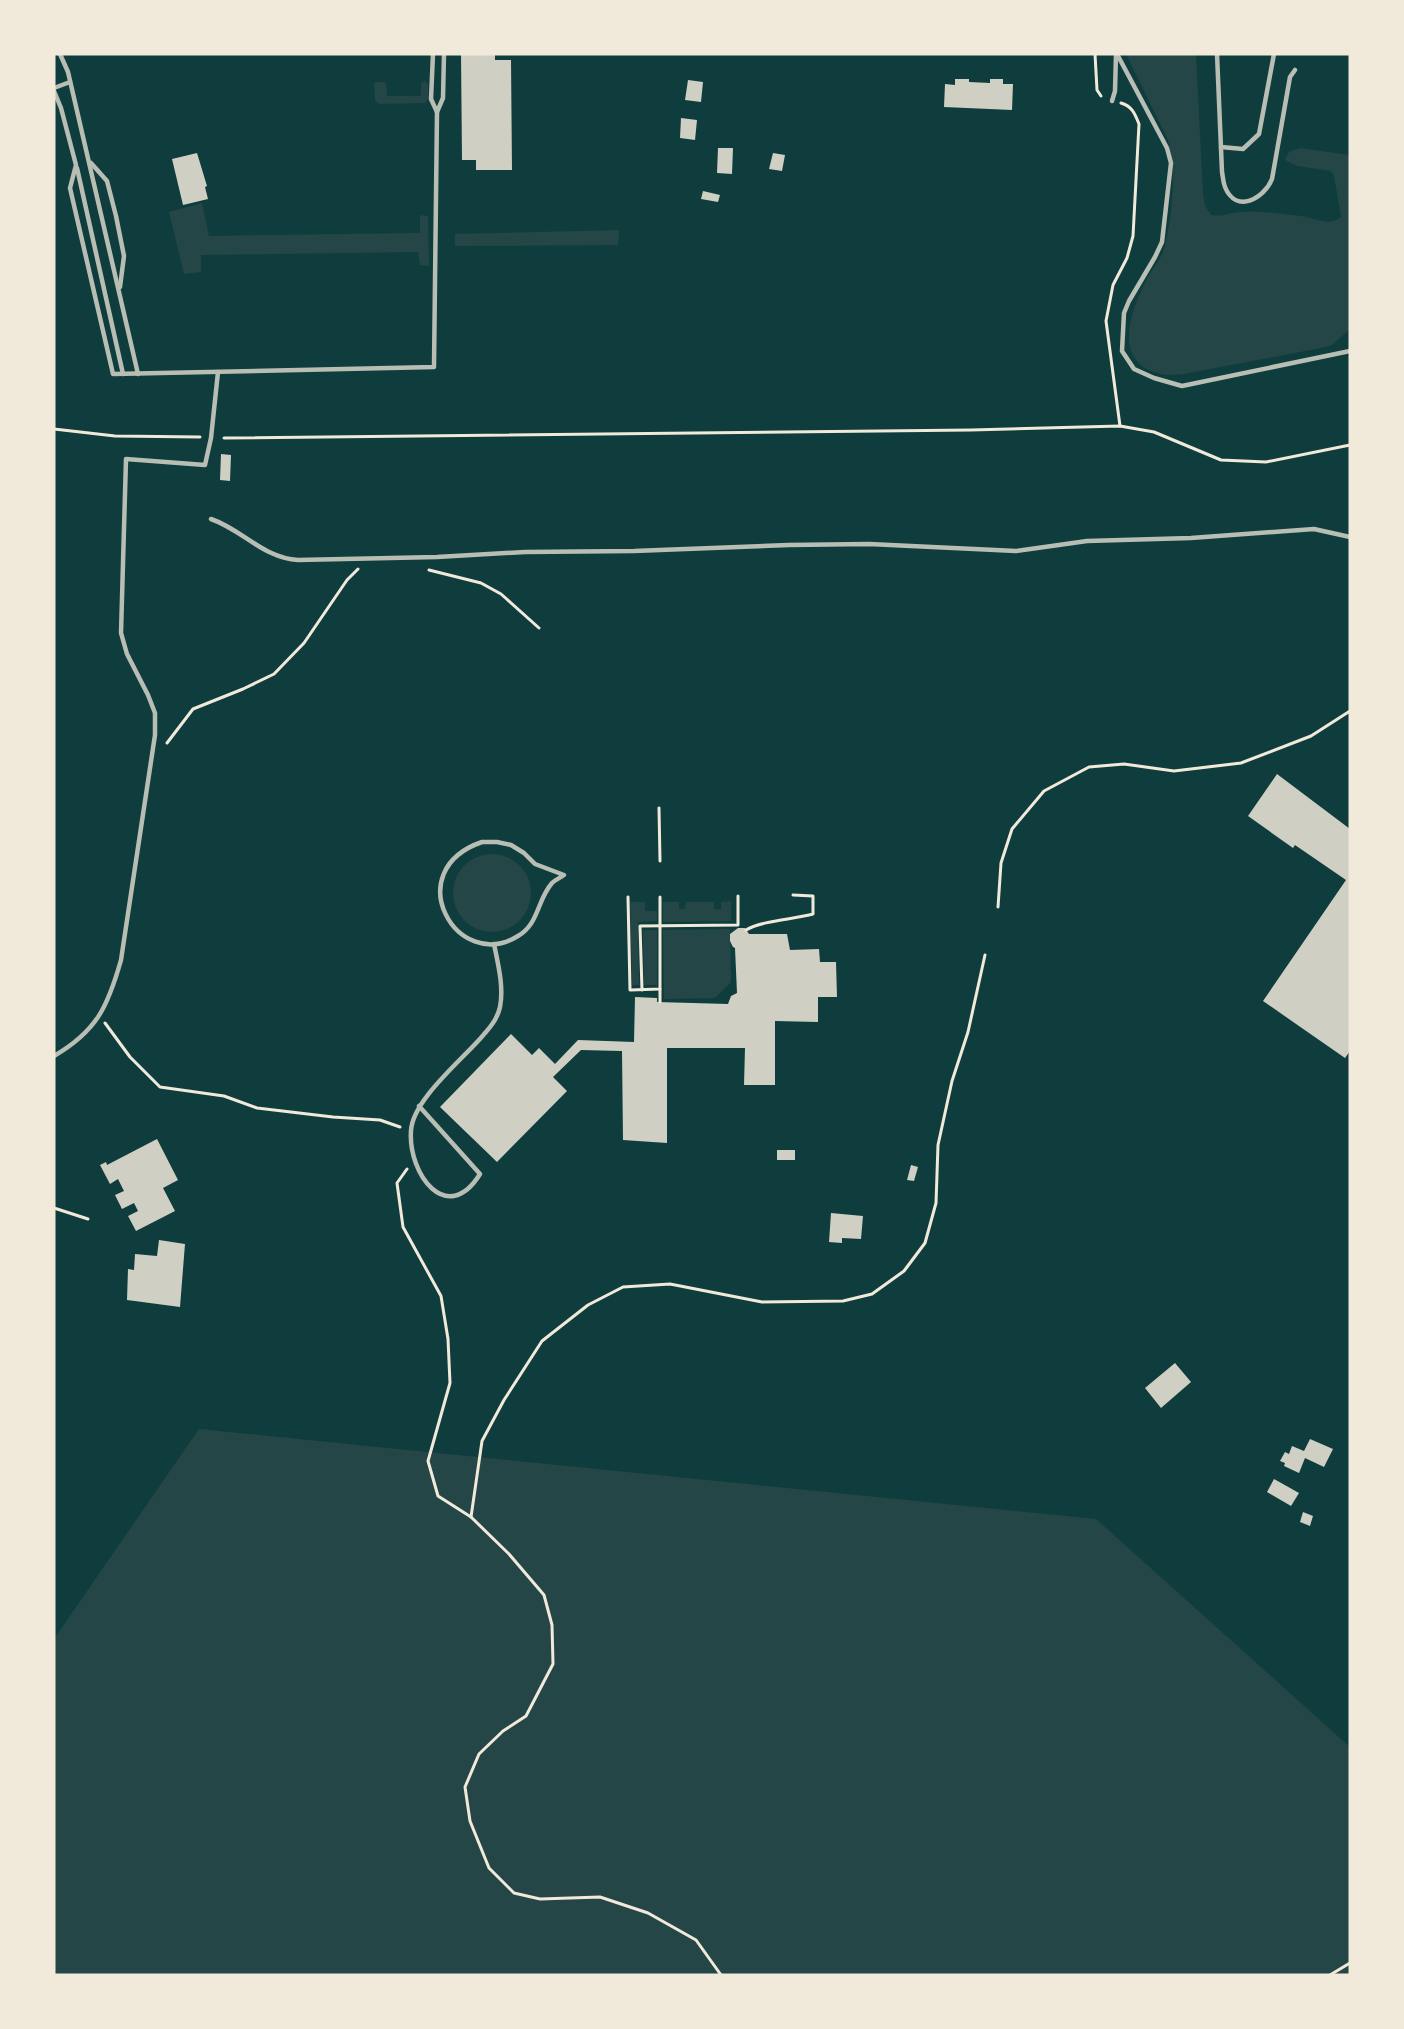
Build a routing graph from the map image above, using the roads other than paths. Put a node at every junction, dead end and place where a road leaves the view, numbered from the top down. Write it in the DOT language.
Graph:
graph roads {
  1 [pos="60,54"];
  2 [pos="433,54"];
  3 [pos="444,54"];
  4 [pos="1116,54"];
  5 [pos="1217,54"];
  6 [pos="1274,54"];
  7 [pos="1295,70"];
  8 [pos="70,82"];
  9 [pos="54,90"];
  10 [pos="1112,101"];
  11 [pos="437,112"];
  12 [pos="84,140"];
  13 [pos="70,143"];
  14 [pos="1221,147"];
  15 [pos="89,161"];
  16 [pos="76,165"];
  17 [pos="119,291"];
  18 [pos="1350,351"];
  19 [pos="218,372"];
  20 [pos="123,374"];
  21 [pos="138,374"];
  22 [pos="211,519"];
  23 [pos="1350,537"];
  24 [pos="494,944"];
  25 [pos="54,1056"];
  26 [pos="419,1106"];
  1 -- 8 [label="lane"];
  2 -- 11 [label="lane"];
  3 -- 11 [label="lane"];
  4 -- 10 [label="lane"];
  4 -- 18 [label="lane"];
  5 -- 14 [label="lane"];
  6 -- 14 [label="lane"];
  7 -- 14 [label="lane"];
  8 -- 9 [label="lane"];
  8 -- 12 [label="lane"];
  9 -- 13 [label="lane"];
  11 -- 19 [label="lane"];
  12 -- 13 [label="lane"];
  12 -- 15 [label="lane"];
  13 -- 16 [label="lane"];
  15 -- 17 [label="lane"];
  15 -- 17 [label="lane"];
  16 -- 20 [label="lane"];
  16 -- 20 [label="lane"];
  17 -- 21 [label="lane"];
  19 -- 21 [label="lane"];
  19 -- 25 [label="lane"];
  20 -- 21 [label="lane"];
  22 -- 23 [label="lane"];
  24 -- 24 [label="lane"];
  24 -- 26 [label="lane"];
  26 -- 26 [label="lane"];
}
